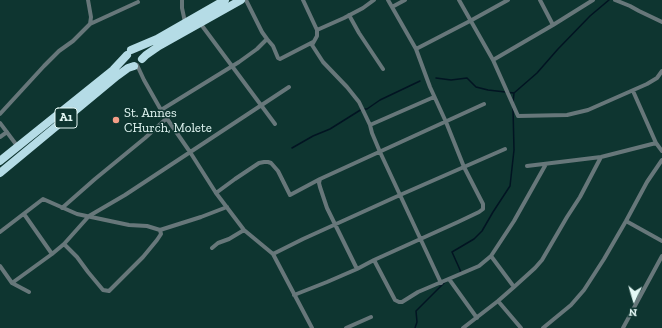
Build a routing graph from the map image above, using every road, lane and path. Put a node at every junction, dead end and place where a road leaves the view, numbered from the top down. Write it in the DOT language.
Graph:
graph roads {
  1 [pos="88,0"];
  2 [pos="182,0"];
  3 [pos="225,0"];
  4 [pos="240,0"];
  5 [pos="246,0"];
  6 [pos="303,0"];
  7 [pos="374,0"];
  8 [pos="388,0"];
  9 [pos="405,0"];
  10 [pos="459,0"];
  11 [pos="508,0"];
  12 [pos="540,0"];
  13 [pos="593,0"];
  14 [pos="615,0"];
  15 [pos="138,2"];
  16 [pos="392,7"];
  17 [pos="349,15"];
  18 [pos="470,21"];
  19 [pos="185,22"];
  20 [pos="662,22"];
  21 [pos="199,23"];
  22 [pos="90,24"];
  23 [pos="553,25"];
  24 [pos="317,30"];
  25 [pos="267,39"];
  26 [pos="312,42"];
  27 [pos="416,48"];
  28 [pos="129,53"];
  29 [pos="493,60"];
  30 [pos="138,64"];
  31 [pos="233,66"];
  32 [pos="383,69"];
  33 [pos="662,71"];
  34 [pos="289,86"];
  35 [pos="633,91"];
  36 [pos="434,97"];
  37 [pos="484,104"];
  38 [pos="260,105"];
  39 [pos="161,110"];
  40 [pos="0,114"];
  41 [pos="167,118"];
  42 [pos="446,122"];
  43 [pos="0,123"];
  44 [pos="275,124"];
  45 [pos="370,125"];
  46 [pos="7,132"];
  47 [pos="0,137"];
  48 [pos="656,143"];
  49 [pos="18,147"];
  50 [pos="505,149"];
  51 [pos="662,151"];
  52 [pos="190,152"];
  53 [pos="380,152"];
  54 [pos="601,157"];
  55 [pos="662,160"];
  56 [pos="0,161"];
  57 [pos="546,164"];
  58 [pos="527,166"];
  59 [pos="464,167"];
  60 [pos="0,172"];
  61 [pos="320,179"];
  62 [pos="216,193"];
  63 [pos="400,195"];
  64 [pos="227,207"];
  65 [pos="62,208"];
  66 [pos="24,214"];
  67 [pos="89,216"];
  68 [pos="626,221"];
  69 [pos="335,225"];
  70 [pos="160,230"];
  71 [pos="244,230"];
  72 [pos="0,232"];
  73 [pos="420,239"];
  74 [pos="662,241"];
  75 [pos="64,244"];
  76 [pos="212,248"];
  77 [pos="52,254"];
  78 [pos="273,254"];
  79 [pos="492,256"];
  80 [pos="662,256"];
  81 [pos="374,260"];
  82 [pos="0,266"];
  83 [pos="357,269"];
  84 [pos="448,279"];
  85 [pos="12,283"];
  86 [pos="441,283"];
  87 [pos="514,287"];
  88 [pos="29,292"];
  89 [pos="294,295"];
  90 [pos="498,301"];
  91 [pos="371,317"];
  92 [pos="477,318"];
  93 [pos="312,328"];
  94 [pos="346,328"];
  95 [pos="462,328"];
  96 [pos="521,328"];
  97 [pos="543,328"];
  98 [pos="623,328"];
  1 -- 22 [label="street"];
  2 -- 19 [label="street"];
  3 -- 19 [label="highway, A1"];
  4 -- 21 [label="highway, A1"];
  5 -- 25 [label="street"];
  6 -- 24 [label="street"];
  7 -- 17 [label="street"];
  8 -- 16 [label="street"];
  9 -- 16 [label="street"];
  10 -- 18 [label="street"];
  11 -- 18 [label="street"];
  12 -- 23 [label="street"];
  13 -- 23 [label="street"];
  14 -- 20 [label="street"];
  15 -- 22 [label="street"];
  16 -- 27 [label="street"];
  17 -- 24 [label="street"];
  17 -- 32 [label="street"];
  18 -- 27 [label="street"];
  18 -- 29 [label="street"];
  19 -- 28 [label="highway, A1"];
  21 -- 30 [label="highway, A1"];
  21 -- 31 [label="street"];
  22 -- 40 [label="street"];
  23 -- 29 [label="street"];
  24 -- 26 [label="street"];
  25 -- 26 [label="street"];
  25 -- 31 [label="street"];
  26 -- 45 [label="street"];
  27 -- 36 [label="street"];
  28 -- 30 [label="highway"];
  28 -- 30 [label="highway"];
  28 -- 49 [label="highway, A1"];
  29 -- 35 [label="street"];
  30 -- 39 [label="street"];
  30 -- 60 [label="highway, A1"];
  31 -- 38 [label="street"];
  31 -- 39 [label="street"];
  33 -- 35 [label="street"];
  34 -- 38 [label="street"];
  35 -- 48 [label="street"];
  36 -- 42 [label="street"];
  36 -- 45 [label="street"];
  37 -- 42 [label="street"];
  38 -- 44 [label="street"];
  38 -- 52 [label="street"];
  39 -- 41 [label="street"];
  41 -- 52 [label="street"];
  41 -- 65 [label="street"];
  42 -- 53 [label="street"];
  42 -- 59 [label="street"];
  43 -- 46 [label="street"];
  45 -- 53 [label="street"];
  46 -- 47 [label="street"];
  46 -- 49 [label="street"];
  48 -- 51 [label="street"];
  48 -- 54 [label="street"];
  49 -- 56 [label="highway, A1"];
  50 -- 59 [label="street"];
  52 -- 62 [label="street"];
  52 -- 67 [label="street"];
  53 -- 61 [label="street"];
  53 -- 63 [label="street"];
  54 -- 57 [label="street"];
  54 -- 87 [label="street"];
  55 -- 68 [label="street"];
  57 -- 58 [label="street"];
  57 -- 79 [label="street"];
  59 -- 63 [label="street"];
  59 -- 73 [label="street"];
  61 -- 62 [label="street"];
  61 -- 69 [label="street"];
  62 -- 64 [label="street"];
  63 -- 69 [label="street"];
  63 -- 73 [label="street"];
  64 -- 70 [label="street"];
  64 -- 71 [label="street"];
  65 -- 66 [label="street"];
  65 -- 67 [label="street"];
  66 -- 72 [label="street"];
  66 -- 77 [label="street"];
  67 -- 70 [label="street"];
  67 -- 75 [label="street"];
  68 -- 74 [label="street"];
  68 -- 97 [label="street"];
  69 -- 78 [label="street"];
  69 -- 83 [label="street"];
  70 -- 75 [label="street"];
  71 -- 76 [label="street"];
  71 -- 78 [label="street"];
  73 -- 81 [label="street"];
  73 -- 86 [label="street"];
  75 -- 77 [label="street"];
  77 -- 85 [label="street"];
  78 -- 89 [label="street"];
  79 -- 84 [label="street"];
  79 -- 87 [label="street"];
  80 -- 98 [label="street"];
  81 -- 83 [label="street"];
  81 -- 86 [label="street"];
  82 -- 85 [label="street"];
  83 -- 89 [label="street"];
  84 -- 86 [label="street"];
  84 -- 92 [label="street"];
  85 -- 88 [label="street"];
  87 -- 90 [label="street"];
  89 -- 93 [label="street"];
  90 -- 92 [label="street"];
  90 -- 96 [label="street"];
  91 -- 94 [label="street"];
  92 -- 95 [label="street"];
}
